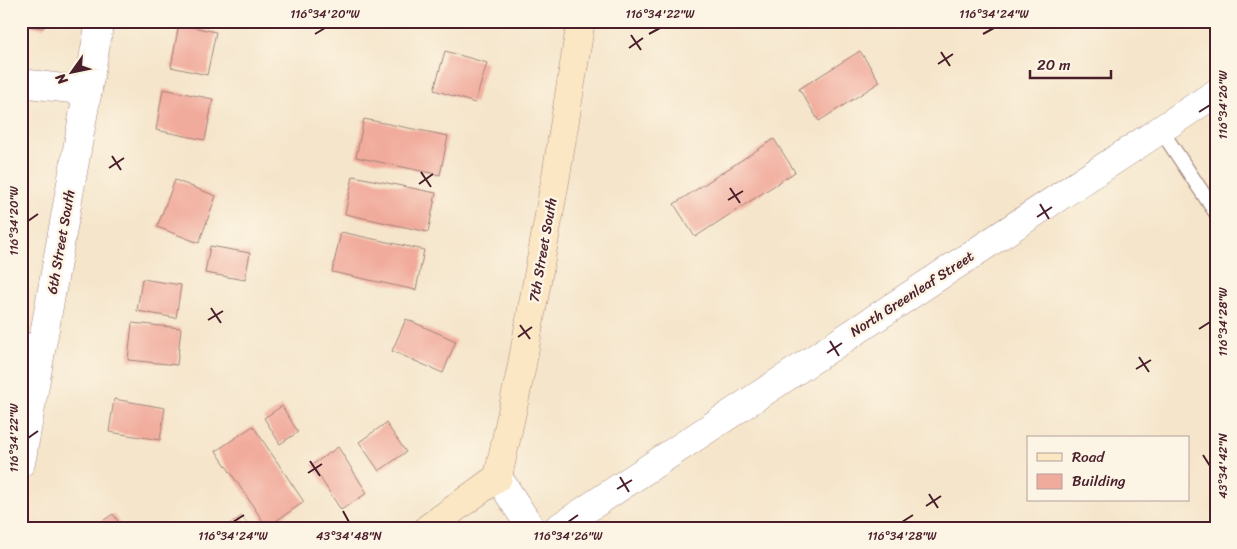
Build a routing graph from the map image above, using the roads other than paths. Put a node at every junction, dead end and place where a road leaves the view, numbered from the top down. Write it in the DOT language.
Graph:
graph roads {
  1 [pos="100,21"];
  2 [pos="581,21"];
  3 [pos="21,82"];
  4 [pos="88,91"];
  5 [pos="1216,94"];
  6 [pos="1161,130"];
  7 [pos="1216,213"];
  8 [pos="32,341"];
  9 [pos="21,463"];
  10 [pos="498,477"];
  11 [pos="428,528"];
  12 [pos="531,528"];
  13 [pos="558,528"];
  1 -- 4 [label="street, 6th Street South"];
  2 -- 10 [label="main road, 7th Street South"];
  3 -- 4 [label="street"];
  4 -- 8 [label="street, 6th Street South"];
  5 -- 6 [label="street, North Greenleaf Street"];
  6 -- 7 [label="lane"];
  6 -- 13 [label="street, North Greenleaf Street"];
  8 -- 9 [label="street, 6th Street South"];
  10 -- 11 [label="main road"];
  10 -- 12 [label="street"];
}
